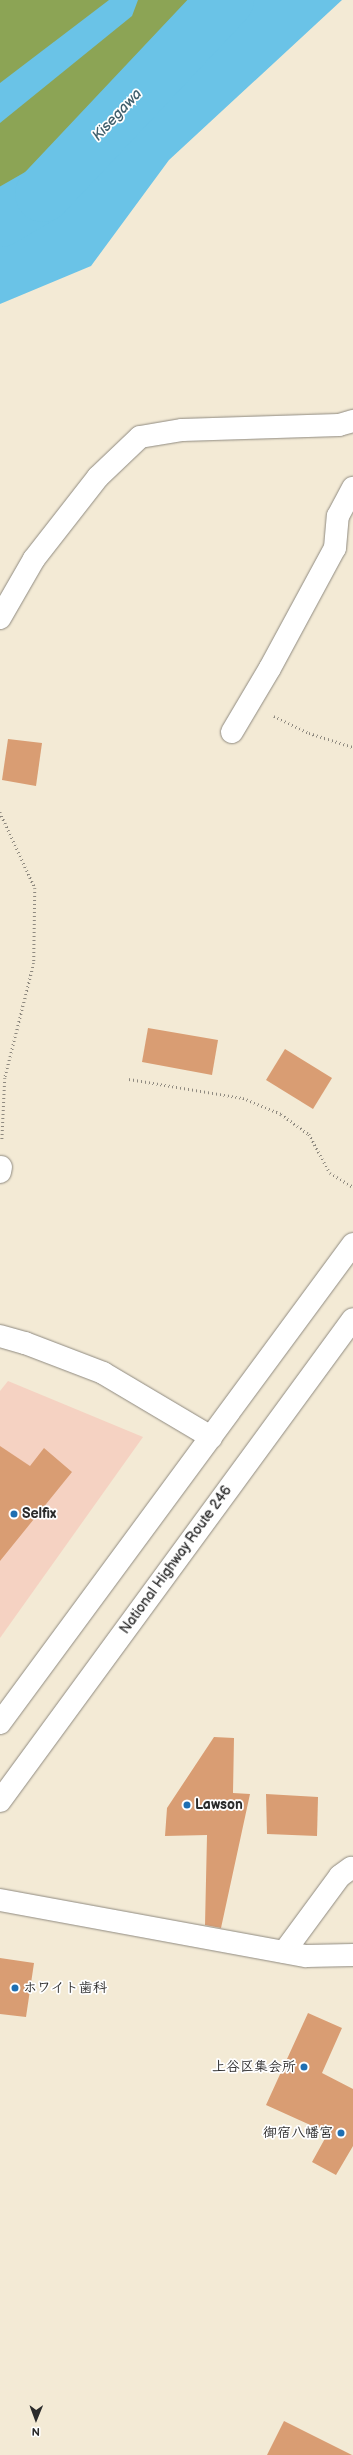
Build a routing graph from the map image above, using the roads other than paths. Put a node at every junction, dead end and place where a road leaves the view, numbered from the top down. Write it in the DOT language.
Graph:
graph roads {
  1 [pos="353,421"];
  2 [pos="353,488"];
  3 [pos="0,618"];
  4 [pos="232,732"];
  5 [pos="353,1244"];
  6 [pos="353,1319"];
  7 [pos="0,1336"];
  8 [pos="211,1437"];
  9 [pos="0,1723"];
  10 [pos="0,1801"];
  11 [pos="351,1868"];
  12 [pos="0,1900"];
  13 [pos="284,1952"];
  14 [pos="353,1955"];
  1 -- 3 [label="main road"];
  2 -- 4 [label="main road"];
  5 -- 8 [label="main road"];
  6 -- 10 [label="main road, National Highway Route 246"];
  7 -- 8 [label="main road"];
  8 -- 9 [label="main road"];
  11 -- 13 [label="main road"];
  12 -- 13 [label="main road"];
  13 -- 14 [label="main road"];
}
